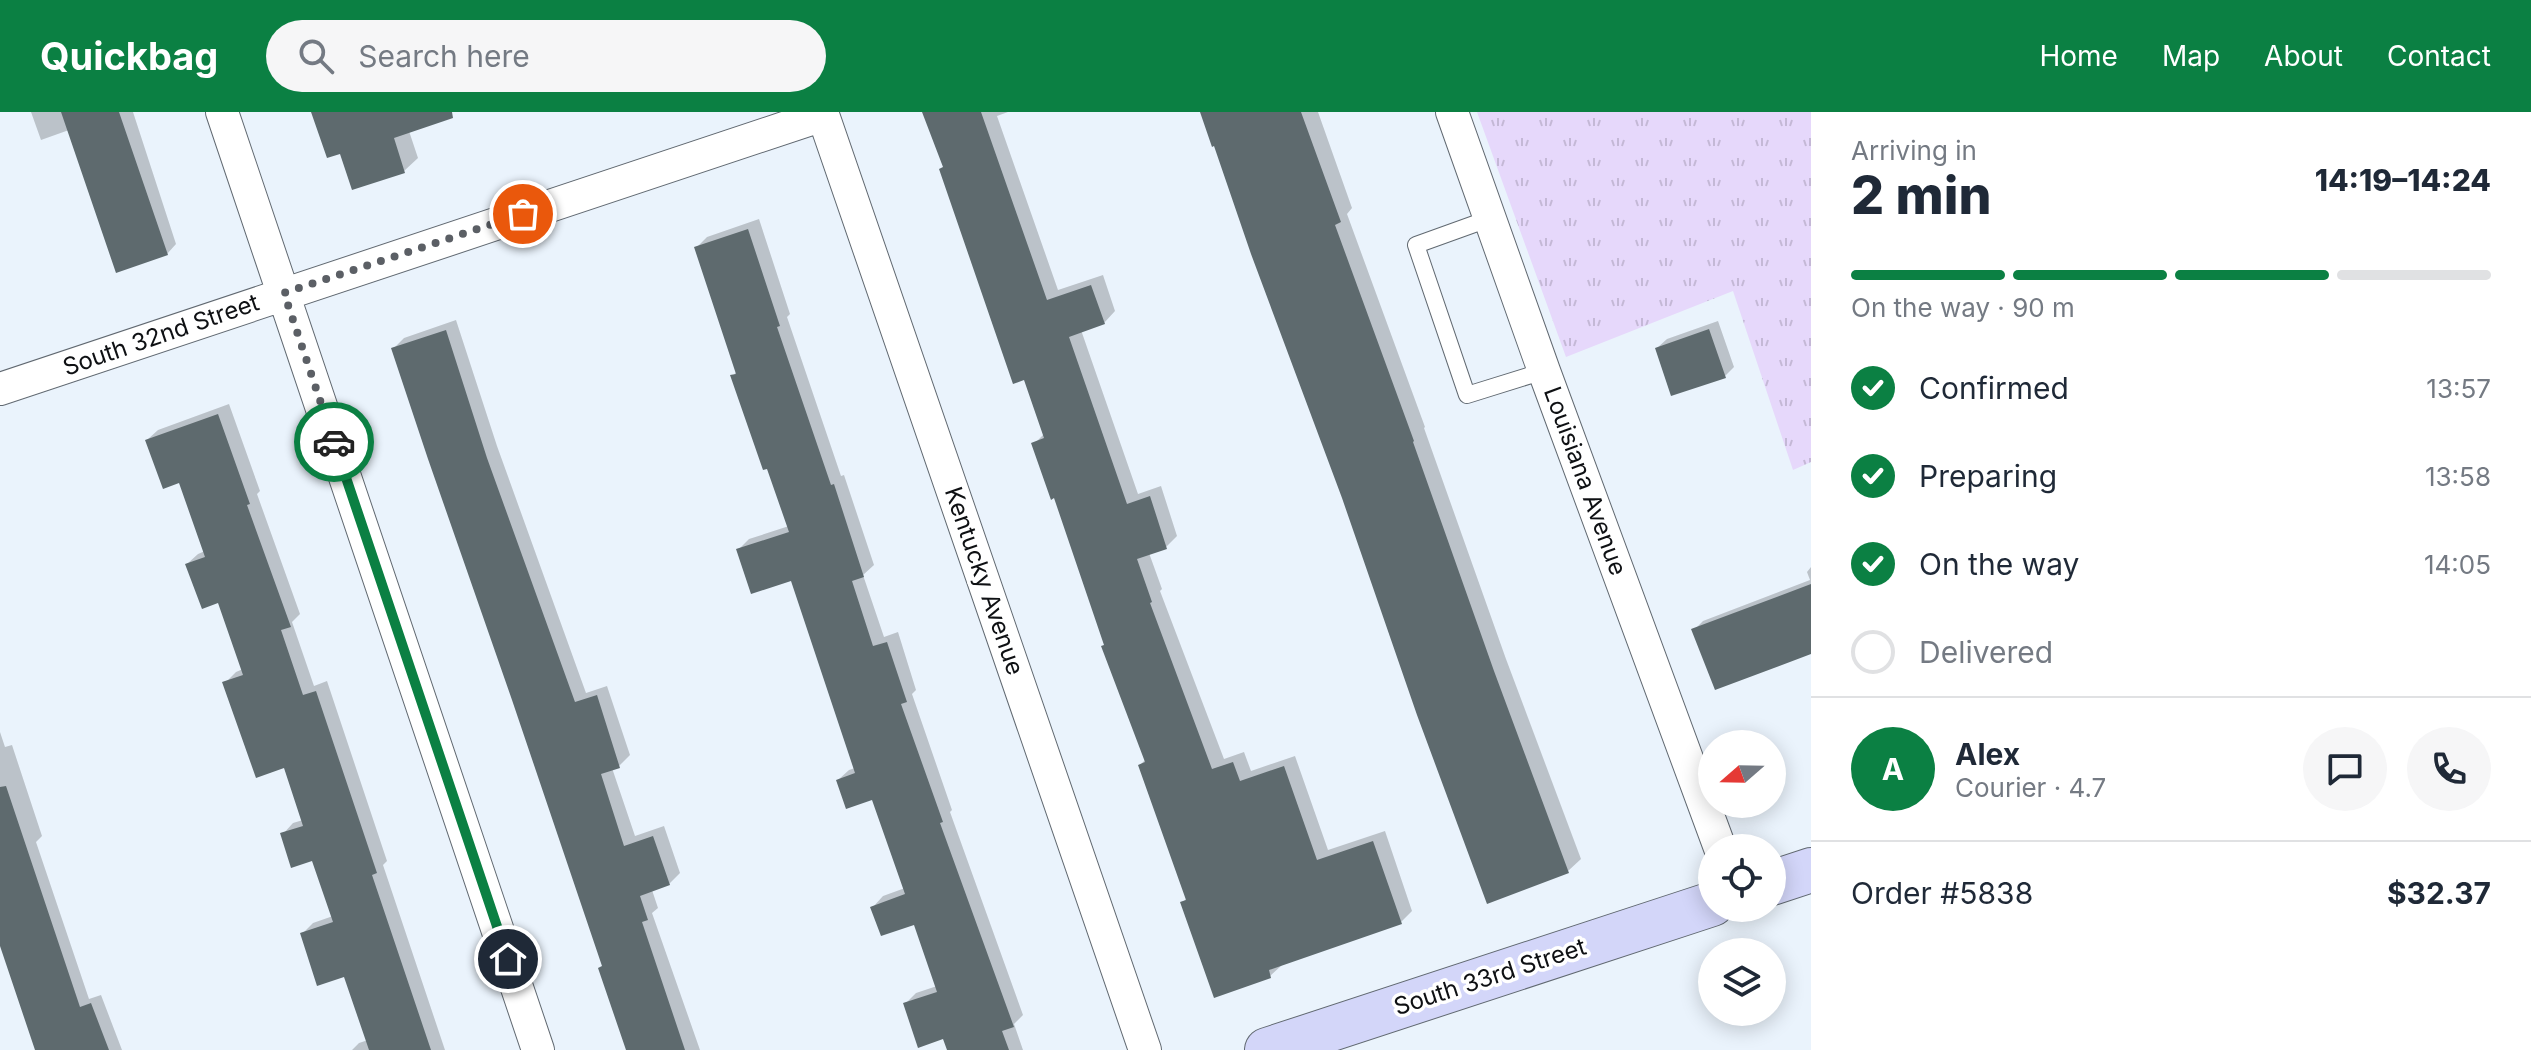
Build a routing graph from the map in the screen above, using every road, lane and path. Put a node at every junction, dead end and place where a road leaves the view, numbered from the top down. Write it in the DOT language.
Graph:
graph roads {
  1 [pos="222,112"];
  2 [pos="1452,112"];
  3 [pos="822,114"];
  4 [pos="1491,218"];
  5 [pos="284,293"];
  6 [pos="1544,371"];
  7 [pos="0,389"];
  8 [pos="1715,834"];
  9 [pos="1811,870"];
  10 [pos="1786,878"];
  11 [pos="1698,909"];
  12 [pos="538,1050"];
  13 [pos="1145,1050"];
  14 [pos="1267,1050"];
  1 -- 5 [label="street"];
  2 -- 4 [label="street, Louisiana Avenue"];
  3 -- 5 [label="street, South 32nd Street"];
  3 -- 13 [label="street, Kentucky Avenue"];
  4 -- 6 [label="street, Louisiana Avenue"];
  4 -- 6 [label="lane"];
  5 -- 7 [label="street, South 32nd Street"];
  5 -- 12 [label="street"];
  6 -- 8 [label="street, Louisiana Avenue"];
  9 -- 10 [label="street"];
  11 -- 14 [label="street, South 33rd Street"];
}
